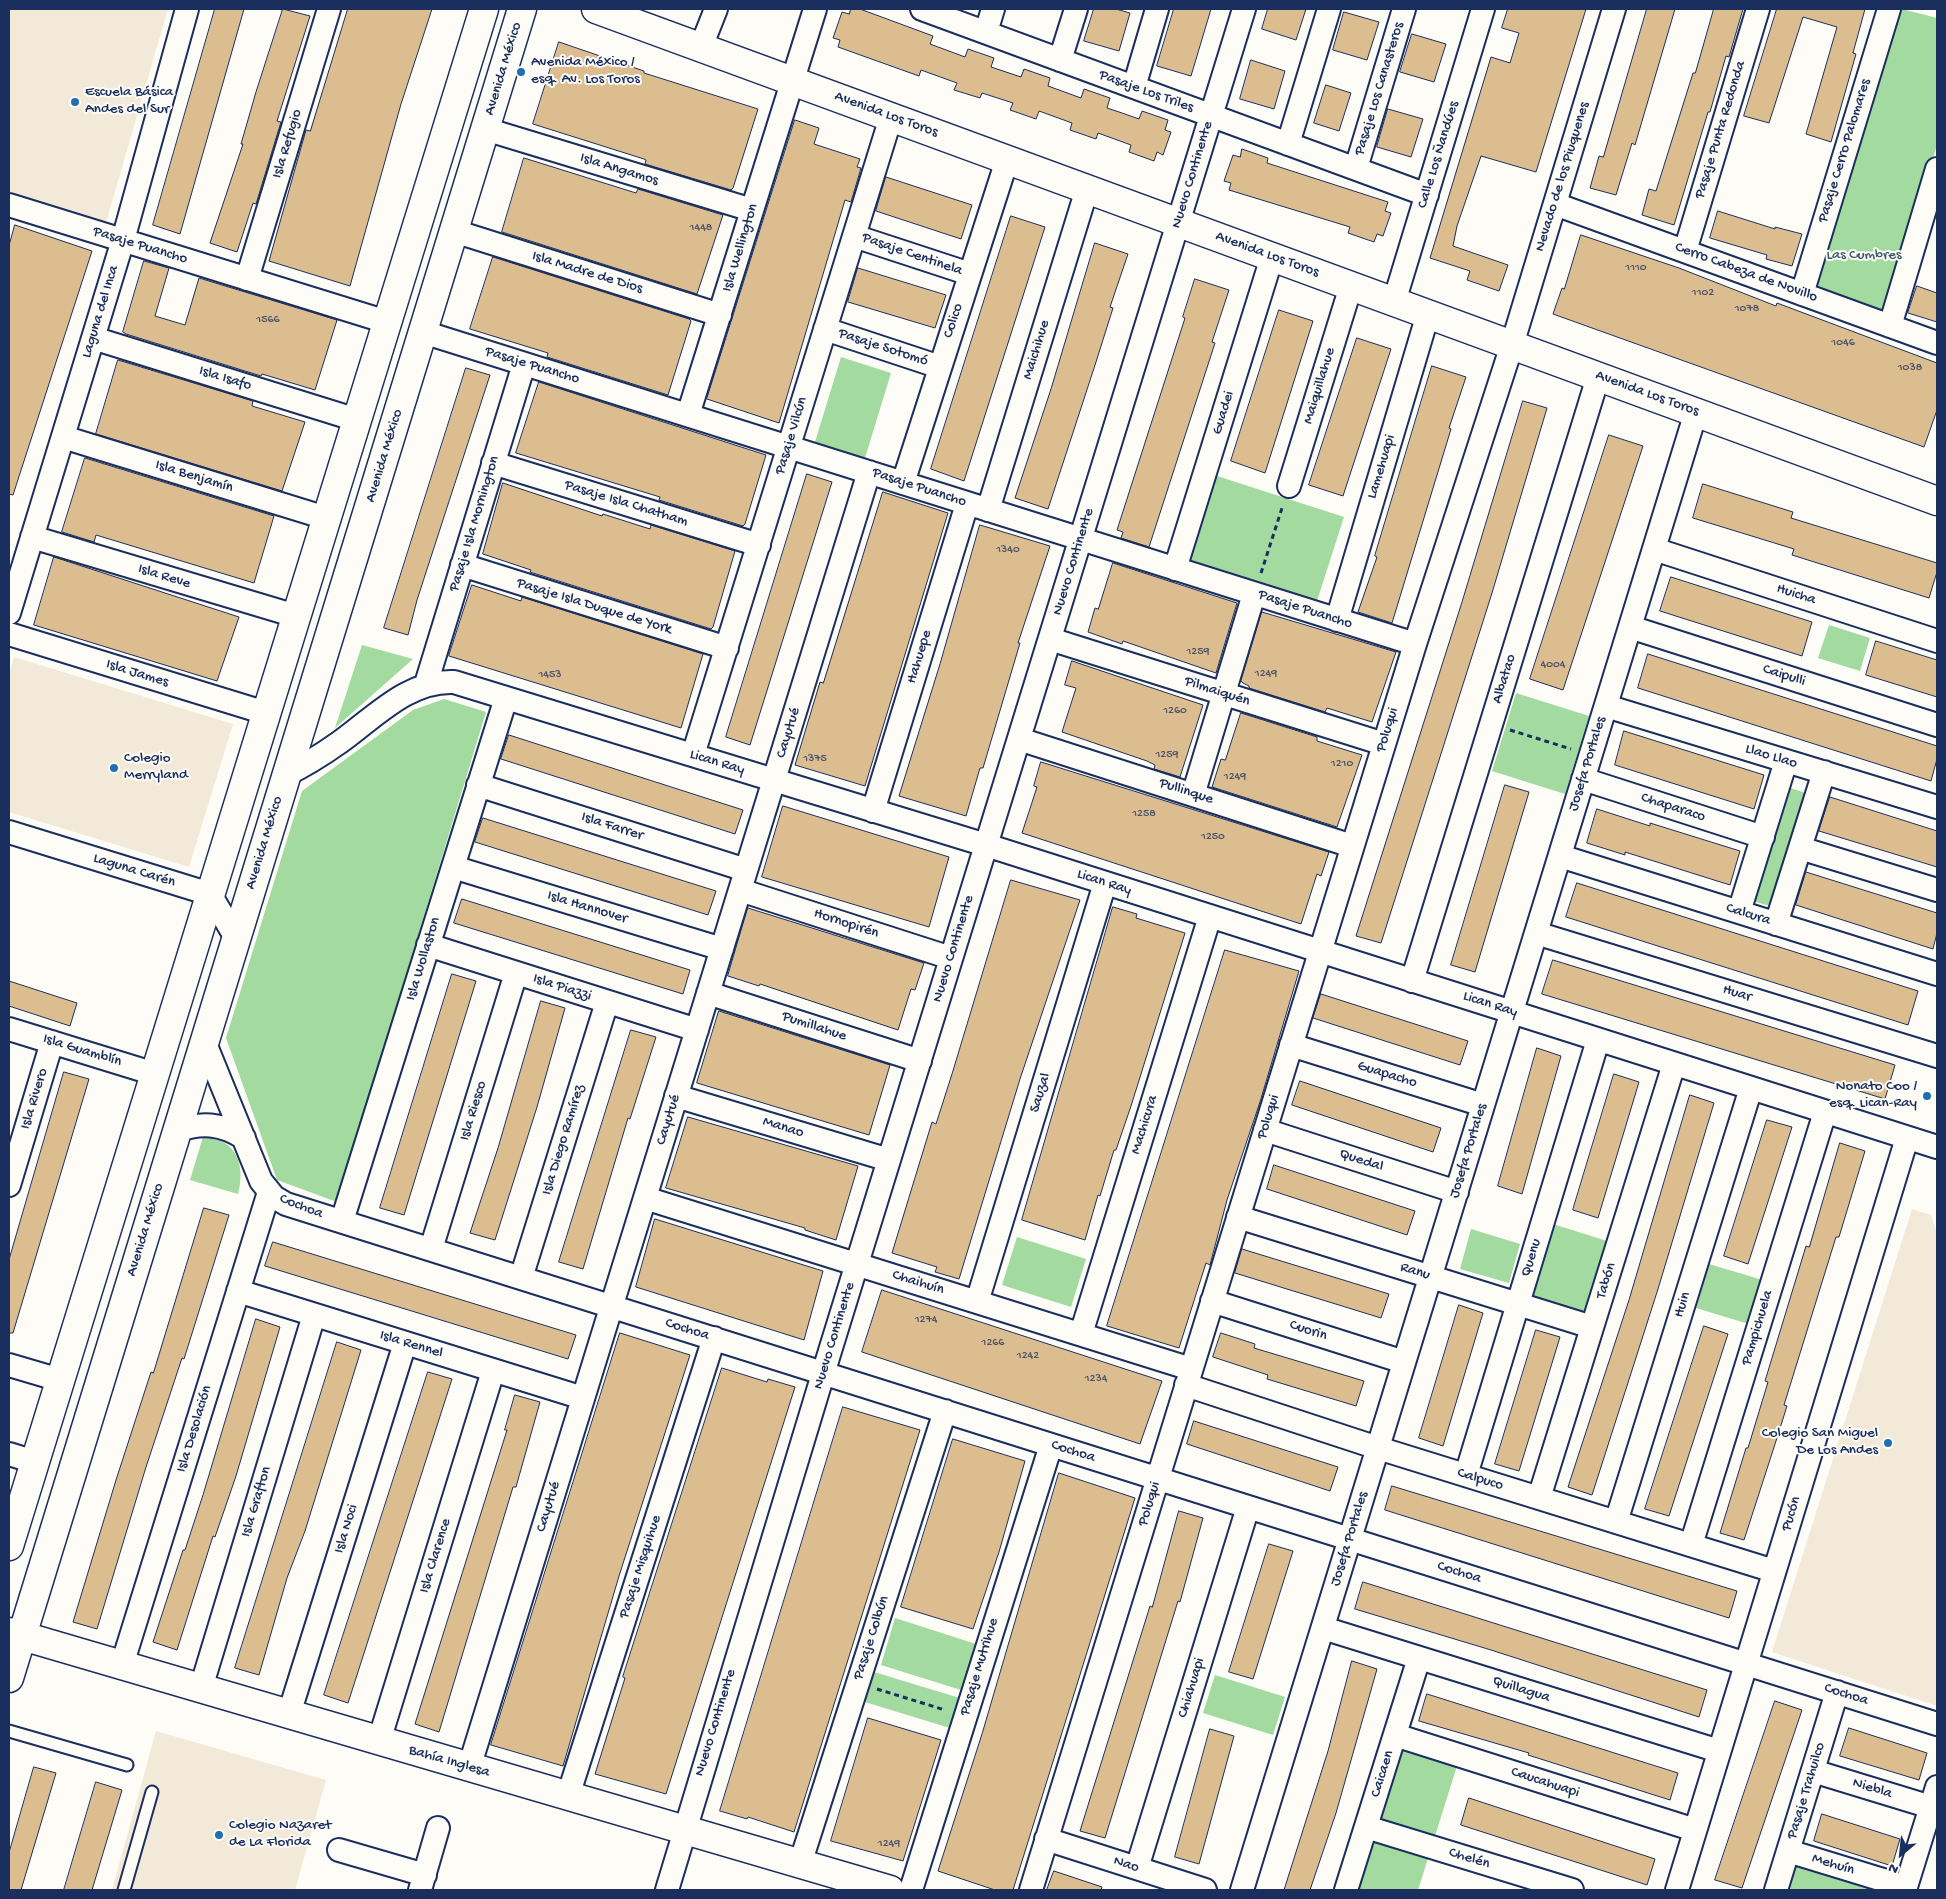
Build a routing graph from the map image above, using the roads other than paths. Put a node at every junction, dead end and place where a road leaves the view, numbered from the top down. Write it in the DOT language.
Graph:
graph roads {
  1 [pos="187,9"];
  2 [pos="329,9"];
  3 [pos="484,9"];
  4 [pos="522,9"];
  5 [pos="596,9"];
  6 [pos="716,9"];
  7 [pos="815,9"];
  8 [pos="922,9"];
  9 [pos="993,9"];
  10 [pos="1076,9"];
  11 [pos="1157,9"];
  12 [pos="1244,9"];
  13 [pos="1329,9"];
  14 [pos="1404,9"];
  15 [pos="1483,9"];
  16 [pos="1614,9"];
  17 [pos="1758,9"];
  18 [pos="1889,9"];
  19 [pos="627,14"];
  20 [pos="986,32"];
  21 [pos="701,47"];
  22 [pos="1060,60"];
  23 [pos="792,81"];
  24 [pos="1134,87"];
  25 [pos="1211,116"];
  26 [pos="891,117"];
  27 [pos="485,129"];
  28 [pos="1288,144"];
  29 [pos="1006,160"];
  30 [pos="1356,168"];
  31 [pos="1937,169"];
  32 [pos="1087,189"];
  33 [pos="1427,195"];
  34 [pos="1555,204"];
  35 [pos="9,205"];
  36 [pos="752,210"];
  37 [pos="1179,223"];
  38 [pos="454,231"];
  39 [pos="854,236"];
  40 [pos="123,240"];
  41 [pos="1685,251"];
  42 [pos="1272,257"];
  43 [pos="970,274"];
  44 [pos="247,279"];
  45 [pos="1351,286"];
  46 [pos="1802,294"];
  47 [pos="1394,302"];
  48 [pos="1428,314"];
  49 [pos="720,315"];
  50 [pos="387,322"];
  51 [pos="1890,326"];
  52 [pos="826,328"];
  53 [pos="423,332"];
  54 [pos="93,338"];
  55 [pos="1937,343"];
  56 [pos="1512,345"];
  57 [pos="524,364"];
  58 [pos="940,367"];
  59 [pos="1598,377"];
  60 [pos="1696,412"];
  61 [pos="688,415"];
  62 [pos="357,420"];
  63 [pos="63,437"];
  64 [pos="789,446"];
  65 [pos="494,463"];
  66 [pos="869,472"];
  67 [pos="903,483"];
  68 [pos="1289,486"];
  69 [pos="1937,501"];
  70 [pos="978,507"];
  71 [pos="326,518"];
  72 [pos="32,537"];
  73 [pos="1081,539"];
  74 [pos="759,545"];
  75 [pos="1654,550"];
  76 [pos="462,565"];
  77 [pos="1175,569"];
  78 [pos="1254,594"];
  79 [pos="9,613"];
  80 [pos="296,616"];
  81 [pos="1337,620"];
  82 [pos="1630,627"];
  83 [pos="9,634"];
  84 [pos="1050,639"];
  85 [pos="1937,641"];
  86 [pos="1415,644"];
  87 [pos="727,648"];
  88 [pos="426,684"];
  89 [pos="1224,694"];
  90 [pos="506,698"];
  91 [pos="1606,706"];
  92 [pos="266,714"];
  93 [pos="1937,725"];
  94 [pos="1019,739"];
  95 [pos="1384,744"];
  96 [pos="693,756"];
  97 [pos="1786,761"];
  98 [pos="1824,772"];
  99 [pos="287,774"];
  100 [pos="1583,779"];
  101 [pos="774,780"];
  102 [pos="478,785"];
  103 [pos="1193,795"];
  104 [pos="1937,807"];
  105 [pos="873,811"];
  106 [pos="9,832"];
  107 [pos="1763,837"];
  108 [pos="986,845"];
  109 [pos="1352,846"];
  110 [pos="1800,848"];
  111 [pos="1560,856"];
  112 [pos="453,867"];
  113 [pos="743,880"];
  114 [pos="1106,883"];
  115 [pos="1937,890"];
  116 [pos="210,894"];
  117 [pos="1739,912"];
  118 [pos="1210,916"];
  119 [pos="1776,924"];
  120 [pos="1536,933"];
  121 [pos="236,938"];
  122 [pos="428,945"];
  123 [pos="722,948"];
  124 [pos="1320,951"];
  125 [pos="951,958"];
  126 [pos="516,973"];
  127 [pos="1937,974"];
  128 [pos="1412,981"];
  129 [pos="708,992"];
  130 [pos="607,1002"];
  131 [pos="1512,1012"];
  132 [pos="9,1029"];
  133 [pos="697,1030"];
  134 [pos="1598,1040"];
  135 [pos="204,1041"];
  136 [pos="52,1042"];
  137 [pos="1291,1045"];
  138 [pos="1937,1056"];
  139 [pos="920,1061"];
  140 [pos="1674,1064"];
  141 [pos="155,1074"];
  142 [pos="1751,1088"];
  143 [pos="676,1096"];
  144 [pos="1483,1106"];
  145 [pos="1825,1112"];
  146 [pos="176,1130"];
  147 [pos="1265,1130"];
  148 [pos="244,1138"];
  149 [pos="1907,1138"];
  150 [pos="1937,1148"];
  151 [pos="889,1160"];
  152 [pos="9,1186"];
  153 [pos="269,1192"];
  154 [pos="1457,1192"];
  155 [pos="645,1198"];
  156 [pos="1238,1217"];
  157 [pos="342,1221"];
  158 [pos="106,1231"];
  159 [pos="142,1246"];
  160 [pos="432,1249"];
  161 [pos="857,1264"];
  162 [pos="1430,1277"];
  163 [pos="521,1278"];
  164 [pos="238,1291"];
  165 [pos="1212,1301"];
  166 [pos="977,1302"];
  167 [pos="1518,1304"];
  168 [pos="611,1306"];
  169 [pos="314,1315"];
  170 [pos="1592,1327"];
  171 [pos="1081,1334"];
  172 [pos="714,1338"];
  173 [pos="405,1343"];
  174 [pos="1404,1362"];
  175 [pos="9,1364"];
  176 [pos="493,1371"];
  177 [pos="823,1373"];
  178 [pos="1189,1377"];
  179 [pos="60,1380"];
  180 [pos="583,1398"];
  181 [pos="945,1411"];
  182 [pos="1051,1445"];
  183 [pos="1378,1448"];
  184 [pos="9,1454"];
  185 [pos="35,1462"];
  186 [pos="1466,1475"];
  187 [pos="1158,1478"];
  188 [pos="1539,1498"];
  189 [pos="1248,1507"];
  190 [pos="1616,1522"];
  191 [pos="1350,1539"];
  192 [pos="9,1542"];
  193 [pos="1691,1545"];
  194 [pos="1774,1571"];
  195 [pos="1323,1628"];
  196 [pos="15,1634"];
  197 [pos="1419,1658"];
  198 [pos="1746,1664"];
  199 [pos="122,1665"];
  200 [pos="9,1678"];
  201 [pos="201,1688"];
  202 [pos="1836,1692"];
  203 [pos="289,1714"];
  204 [pos="1937,1724"];
  205 [pos="9,1731"];
  206 [pos="1395,1735"];
  207 [pos="380,1741"];
  208 [pos="1720,1751"];
  209 [pos="127,1765"];
  210 [pos="469,1768"];
  211 [pos="1813,1771"];
  212 [pos="152,1792"];
  213 [pos="568,1796"];
  214 [pos="1934,1797"];
  215 [pos="1366,1827"];
  216 [pos="438,1828"];
  217 [pos="1695,1830"];
  218 [pos="684,1831"];
  219 [pos="1046,1839"];
  220 [pos="339,1850"];
  221 [pos="1788,1851"];
  222 [pos="800,1864"];
  223 [pos="1137,1868"];
  224 [pos="422,1882"];
  225 [pos="1906,1889"];
  226 [pos="124,1890"];
  227 [pos="667,1890"];
  228 [pos="890,1890"];
  229 [pos="911,1890"];
  230 [pos="1031,1890"];
  231 [pos="1205,1890"];
  232 [pos="1242,1890"];
  233 [pos="1346,1890"];
  234 [pos="1572,1890"];
  235 [pos="1677,1890"];
  236 [pos="1776,1890"];
  1 -- 40 [label="street, Laguna del Inca"];
  2 -- 44 [label="street, Isla Refugio"];
  3 -- 50 [label="street"];
  4 -- 27 [label="street, Avenida México"];
  5 -- 19 [label="street, Avenida Los Toros"];
  6 -- 21 [label="street"];
  7 -- 23 [label="street, Isla Wellington"];
  8 -- 20 [label="street, Pasaje Los Triles"];
  9 -- 20 [label="street"];
  10 -- 22 [label="street"];
  11 -- 24 [label="street"];
  12 -- 25 [label="street, Nuevo Continente"];
  13 -- 28 [label="street"];
  14 -- 30 [label="street, Pasaje Los Canasteros"];
  15 -- 33 [label="street, Calle Los Ñandúes"];
  16 -- 34 [label="street, Nevado de los Piuquenes"];
  17 -- 41 [label="street, Pasaje Punta Redonda"];
  18 -- 46 [label="street, Pasaje Cerro Palomares"];
  19 -- 21 [label="street, Avenida Los Toros"];
  20 -- 22 [label="street, Pasaje Los Triles"];
  21 -- 23 [label="street, Avenida Los Toros"];
  22 -- 24 [label="street, Pasaje Los Triles"];
  23 -- 26 [label="street, Avenida Los Toros"];
  23 -- 36 [label="street, Isla Wellington"];
  24 -- 25 [label="street, Pasaje Los Triles"];
  25 -- 28 [label="street, Pasaje Los Triles"];
  25 -- 37 [label="street, Nuevo Continente"];
  26 -- 29 [label="street, Avenida Los Toros"];
  26 -- 39 [label="street, Pasaje Vilcún"];
  27 -- 36 [label="street, Isla Angamos"];
  27 -- 38 [label="street, Avenida México"];
  28 -- 30 [label="street, Pasaje Los Triles"];
  29 -- 32 [label="street, Avenida Los Toros"];
  29 -- 43 [label="street, Colico"];
  30 -- 33 [label="street, Pasaje Los Triles"];
  31 -- 51 [label="street"];
  32 -- 37 [label="street, Avenida Los Toros"];
  32 -- 70 [label="street, Maichihue"];
  33 -- 47 [label="street, Calle Los Ñandúes"];
  34 -- 41 [label="street, Cerro Cabeza de Novillo"];
  34 -- 56 [label="street, Nevado de los Piuquenes"];
  35 -- 40 [label="street, Pasaje Puancho"];
  36 -- 49 [label="street, Isla Wellington"];
  37 -- 42 [label="street, Avenida Los Toros"];
  37 -- 73 [label="street, Nuevo Continente"];
  38 -- 49 [label="street, Isla Madre de Dios"];
  38 -- 53 [label="street, Avenida México"];
  39 -- 43 [label="street, Pasaje Centinela"];
  39 -- 52 [label="street, Pasaje Vilcún"];
  40 -- 44 [label="street, Pasaje Puancho"];
  40 -- 54 [label="street, Laguna del Inca"];
  41 -- 46 [label="street, Cerro Cabeza de Novillo"];
  42 -- 45 [label="street, Avenida Los Toros"];
  42 -- 77 [label="street, Guadei"];
  43 -- 58 [label="street, Colico"];
  44 -- 50 [label="street, Pasaje Puancho"];
  45 -- 47 [label="street, Avenida Los Toros"];
  45 -- 68 [label="street, Maiquillahue"];
  46 -- 51 [label="street, Cerro Cabeza de Novillo"];
  47 -- 48 [label="street, Avenida Los Toros"];
  48 -- 56 [label="street, Avenida Los Toros"];
  48 -- 81 [label="street, Lamehuapi"];
  49 -- 61 [label="street, Isla Wellington"];
  50 -- 62 [label="street"];
  51 -- 55 [label="street, Cerro Cabeza de Novillo"];
  52 -- 58 [label="street, Pasaje Sotomó"];
  52 -- 64 [label="street, Pasaje Vilcún"];
  53 -- 57 [label="street, Pasaje Puancho"];
  53 -- 99 [label="street, Avenida México"];
  54 -- 62 [label="street, Isla Isafo"];
  54 -- 63 [label="street, Laguna del Inca"];
  56 -- 59 [label="street, Avenida Los Toros"];
  56 -- 86 [label="street, Poluqui"];
  57 -- 61 [label="street, Pasaje Puancho"];
  57 -- 65 [label="street, Pasaje Isla Mornington"];
  58 -- 67 [label="street, Colico"];
  59 -- 60 [label="street, Avenida Los Toros"];
  59 -- 128 [label="street, Albatao"];
  60 -- 69 [label="street, Avenida Los Toros"];
  60 -- 75 [label="street, Josefa Portales"];
  61 -- 64 [label="street, Pasaje Puancho"];
  62 -- 71 [label="street"];
  63 -- 71 [label="street, Isla Benjamín"];
  63 -- 72 [label="street, Laguna del Inca"];
  64 -- 66 [label="street, Pasaje Puancho"];
  64 -- 74 [label="street, Pasaje Vilcún"];
  65 -- 74 [label="street, Pasaje Isla Chatham"];
  65 -- 76 [label="street, Pasaje Isla Mornington"];
  66 -- 67 [label="street, Pasaje Puancho"];
  66 -- 101 [label="street, Cayutué"];
  67 -- 70 [label="street, Pasaje Puancho"];
  70 -- 73 [label="street, Pasaje Puancho"];
  70 -- 105 [label="street, Hahuepe"];
  71 -- 80 [label="street"];
  72 -- 79 [label="street, Laguna del Inca"];
  72 -- 80 [label="street, Isla Reve"];
  73 -- 77 [label="street, Pasaje Puancho"];
  73 -- 84 [label="street, Nuevo Continente"];
  74 -- 87 [label="street, Pasaje Vilcún"];
  75 -- 82 [label="street, Josefa Portales"];
  75 -- 85 [label="street, Huicha"];
  76 -- 87 [label="street, Pasaje Isla Duque de York"];
  76 -- 88 [label="street, Pasaje Isla Mornington"];
  77 -- 78 [label="street, Pasaje Puancho"];
  78 -- 81 [label="street, Pasaje Puancho"];
  78 -- 89 [label="street"];
  80 -- 92 [label="street"];
  81 -- 86 [label="street, Pasaje Puancho"];
  82 -- 91 [label="street, Josefa Portales"];
  82 -- 93 [label="street, Caipulli"];
  83 -- 92 [label="street, Isla James"];
  84 -- 89 [label="street, Pilmaiquén"];
  84 -- 94 [label="street, Nuevo Continente"];
  86 -- 95 [label="street, Poluqui"];
  87 -- 96 [label="street, Pasaje Vilcún"];
  88 -- 90 [label="street, Lican Ray"];
  88 -- 99 [label="street, Lican Ray"];
  89 -- 95 [label="street, Pilmaiquén"];
  89 -- 103 [label="street"];
  90 -- 96 [label="street, Lican Ray"];
  90 -- 102 [label="street, Isla Wollaston"];
  91 -- 97 [label="street, Llao Llao"];
  91 -- 100 [label="street, Josefa Portales"];
  92 -- 116 [label="street"];
  94 -- 103 [label="street, Pullinque"];
  94 -- 108 [label="street, Nuevo Continente"];
  95 -- 109 [label="street, Poluqui"];
  96 -- 101 [label="street, Lican Ray"];
  97 -- 98 [label="street, Llao Llao"];
  97 -- 107 [label="street"];
  98 -- 104 [label="street, Llao Llao"];
  98 -- 110 [label="street"];
  99 -- 121 [label="street, Avenida México"];
  100 -- 107 [label="street, Chaparaco"];
  100 -- 111 [label="street, Josefa Portales"];
  101 -- 105 [label="street, Lican Ray"];
  101 -- 113 [label="street, Cayutué"];
  102 -- 112 [label="street, Isla Wollaston"];
  102 -- 113 [label="street, Isla Farrer"];
  103 -- 109 [label="street, Pullinque"];
  105 -- 108 [label="street, Lican Ray"];
  106 -- 116 [label="street, Laguna Carén"];
  107 -- 117 [label="street"];
  108 -- 114 [label="street, Lican Ray"];
  108 -- 125 [label="street, Nuevo Continente"];
  109 -- 124 [label="street, Poluqui"];
  110 -- 115 [label="street"];
  110 -- 119 [label="street"];
  111 -- 117 [label="street, Calcura"];
  111 -- 120 [label="street, Josefa Portales"];
  112 -- 122 [label="street, Isla Wollaston"];
  112 -- 123 [label="street, Isla Hannover"];
  113 -- 123 [label="street, Cayutué"];
  113 -- 125 [label="street, Hornopirén"];
  114 -- 118 [label="street, Lican Ray"];
  114 -- 166 [label="street, Sauzal"];
  116 -- 121 [label="street"];
  116 -- 141 [label="street"];
  117 -- 119 [label="street, Calcura"];
  118 -- 124 [label="street, Lican Ray"];
  118 -- 171 [label="street, Machicura"];
  119 -- 127 [label="street, Calcura"];
  120 -- 131 [label="street, Josefa Portales"];
  120 -- 138 [label="street, Huar"];
  121 -- 135 [label="street, Avenida México"];
  122 -- 126 [label="street, Isla Piazzi"];
  122 -- 157 [label="street, Isla Wollaston"];
  123 -- 129 [label="street, Cayutué"];
  124 -- 128 [label="street, Lican Ray"];
  124 -- 137 [label="street, Poluqui"];
  125 -- 139 [label="street, Nuevo Continente"];
  126 -- 130 [label="street, Isla Piazzi"];
  126 -- 160 [label="street, Isla Riesco"];
  128 -- 131 [label="street, Lican Ray"];
  129 -- 133 [label="street, Cayutué"];
  129 -- 139 [label="street, Pumillahue"];
  130 -- 133 [label="street, Isla Piazzi"];
  130 -- 163 [label="street, Isla Diego Ramírez"];
  131 -- 134 [label="street, Lican Ray"];
  131 -- 144 [label="street, Josefa Portales"];
  132 -- 136 [label="street, Isla Guamblín"];
  133 -- 143 [label="street, Cayutué"];
  134 -- 140 [label="street, Lican Ray"];
  134 -- 167 [label="street, Quenu"];
  135 -- 146 [label="street, Avenida México"];
  135 -- 148 [label="street, Cochoa"];
  136 -- 141 [label="street, Isla Guamblín"];
  136 -- 152 [label="street, Isla Rivero"];
  137 -- 144 [label="street, Guapacho"];
  137 -- 147 [label="street, Poluqui"];
  139 -- 151 [label="street, Nuevo Continente"];
  140 -- 142 [label="street, Lican Ray"];
  140 -- 170 [label="street, Tabón"];
  141 -- 158 [label="street"];
  142 -- 145 [label="street, Lican Ray"];
  142 -- 190 [label="street, Huin"];
  143 -- 151 [label="street, Manao"];
  143 -- 155 [label="street, Cayutué"];
  144 -- 154 [label="street, Josefa Portales"];
  145 -- 149 [label="street, Lican Ray"];
  145 -- 193 [label="street, Pampichuela"];
  146 -- 148 [label="street"];
  146 -- 159 [label="street, Avenida México"];
  147 -- 154 [label="street, Quedal"];
  147 -- 156 [label="street, Poluqui"];
  148 -- 153 [label="street, Cochoa"];
  149 -- 150 [label="street, Lican Ray"];
  149 -- 194 [label="street, Pucón"];
  151 -- 161 [label="street, Nuevo Continente"];
  153 -- 157 [label="street, Cochoa"];
  153 -- 164 [label="street, Isla Desolación"];
  154 -- 162 [label="street, Josefa Portales"];
  155 -- 161 [label="street, Chaihuín"];
  155 -- 168 [label="street, Cayutué"];
  156 -- 162 [label="street, Ranu"];
  156 -- 165 [label="street, Poluqui"];
  157 -- 160 [label="street, Cochoa"];
  158 -- 159 [label="street"];
  158 -- 179 [label="street"];
  159 -- 196 [label="street, Avenida México"];
  160 -- 163 [label="street, Cochoa"];
  161 -- 166 [label="street, Chaihuín"];
  161 -- 177 [label="street, Nuevo Continente"];
  162 -- 167 [label="street, Ranu"];
  162 -- 174 [label="street, Josefa Portales"];
  163 -- 168 [label="street, Cochoa"];
  164 -- 169 [label="street, Isla Rennel"];
  164 -- 199 [label="street, Isla Desolación"];
  165 -- 174 [label="street, Cuorin"];
  165 -- 178 [label="street, Poluqui"];
  166 -- 171 [label="street, Chaihuín"];
  167 -- 170 [label="street, Ranu"];
  167 -- 186 [label="street, Quenu"];
  168 -- 172 [label="street, Cochoa"];
  168 -- 180 [label="street, Cayutué"];
  169 -- 173 [label="street, Isla Rennel"];
  169 -- 201 [label="street, Isla Grafton"];
  170 -- 188 [label="street, Tabón"];
  171 -- 178 [label="street, Chaihuín"];
  172 -- 177 [label="street, Cochoa"];
  172 -- 213 [label="street, Pasaje Misquihue"];
  173 -- 176 [label="street, Isla Rennel"];
  173 -- 203 [label="street, Isla Noci"];
  174 -- 183 [label="street, Josefa Portales"];
  175 -- 179 [label="street"];
  176 -- 180 [label="street, Isla Rennel"];
  176 -- 207 [label="street, Isla Clarence"];
  177 -- 181 [label="street, Cochoa"];
  177 -- 218 [label="street, Nuevo Continente"];
  178 -- 183 [label="street, Calpuco"];
  178 -- 187 [label="street, Poluqui"];
  179 -- 185 [label="street"];
  180 -- 210 [label="street, Cayutué"];
  181 -- 182 [label="street, Cochoa"];
  181 -- 222 [label="street, Pasaje Colbún"];
  182 -- 187 [label="street, Cochoa"];
  182 -- 229 [label="street, Pasaje Mutrihue"];
  183 -- 186 [label="street, Calpuco"];
  183 -- 191 [label="street, Josefa Portales"];
  184 -- 185 [label="street"];
  185 -- 192 [label="street"];
  186 -- 188 [label="street, Calpuco"];
  187 -- 189 [label="street, Cochoa"];
  187 -- 219 [label="street, Poluqui"];
  188 -- 190 [label="street, Calpuco"];
  189 -- 191 [label="street, Cochoa"];
  189 -- 223 [label="street, Chiahuapi"];
  190 -- 193 [label="street, Calpuco"];
  191 -- 195 [label="street, Josefa Portales"];
  191 -- 198 [label="street, Cochoa"];
  193 -- 194 [label="street, Calpuco"];
  194 -- 198 [label="street, Pucón"];
  195 -- 197 [label="street, Quillagua"];
  195 -- 232 [label="street, Josefa Portales"];
  196 -- 199 [label="street, Bahía Inglesa"];
  196 -- 200 [label="street, Avenida México"];
  197 -- 206 [label="street, Caicaen"];
  197 -- 208 [label="street, Quillagua"];
  198 -- 202 [label="street, Cochoa"];
  198 -- 208 [label="street, Pucón"];
  199 -- 201 [label="street, Bahía Inglesa"];
  201 -- 203 [label="street, Bahía Inglesa"];
  202 -- 204 [label="street, Cochoa"];
  202 -- 211 [label="street, Pasaje Trahuilco"];
  203 -- 207 [label="street, Bahía Inglesa"];
  205 -- 209 [label="lane"];
  206 -- 215 [label="street, Caicaen"];
  206 -- 217 [label="street, Caucahuapi"];
  207 -- 210 [label="street, Bahía Inglesa"];
  208 -- 217 [label="street, Pucón"];
  210 -- 213 [label="street, Bahía Inglesa"];
  211 -- 214 [label="street, Niebla"];
  211 -- 221 [label="street, Pasaje Trahuilco"];
  212 -- 226 [label="lane"];
  213 -- 218 [label="street, Bahía Inglesa"];
  214 -- 225 [label="street"];
  215 -- 233 [label="street, Caicaen"];
  215 -- 234 [label="street, Chelén"];
  216 -- 224 [label="street"];
  217 -- 235 [label="street, Pucón"];
  218 -- 222 [label="street, Bahía Inglesa"];
  218 -- 227 [label="street, Nuevo Continente"];
  219 -- 223 [label="street, Nao"];
  219 -- 230 [label="street, Poluqui"];
  220 -- 224 [label="street"];
  221 -- 225 [label="street, Mehuín"];
  221 -- 236 [label="street, Pasaje Trahuilco"];
  222 -- 228 [label="street, Bahía Inglesa"];
  223 -- 231 [label="street, Nao"];
}
